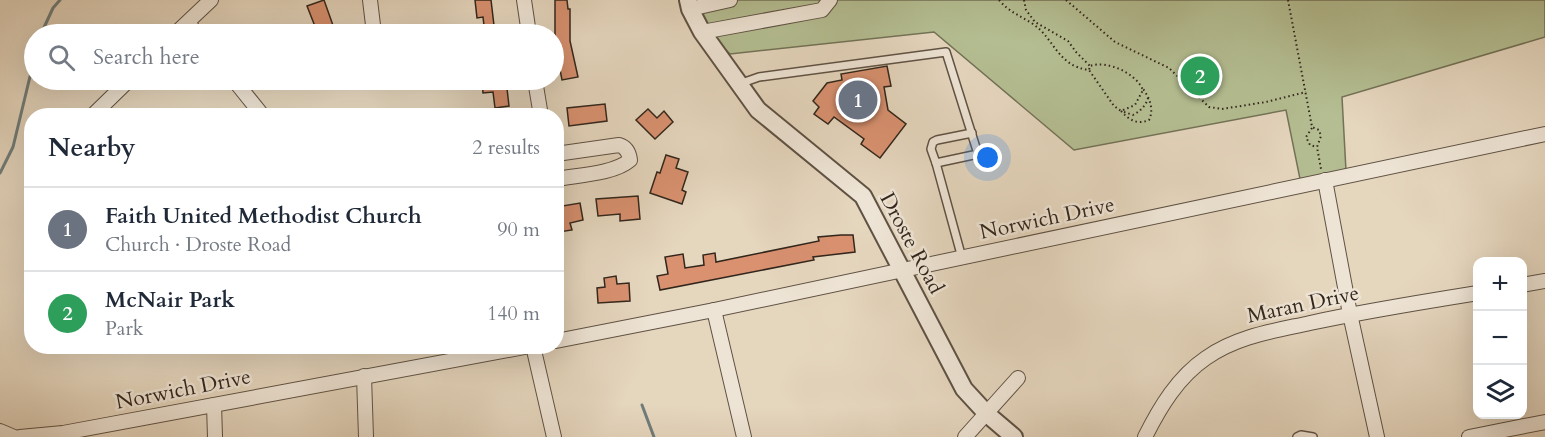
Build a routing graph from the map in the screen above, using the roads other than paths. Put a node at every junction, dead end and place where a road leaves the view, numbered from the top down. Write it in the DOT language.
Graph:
graph roads {
  1 [pos="211,0"];
  2 [pos="370,0"];
  3 [pos="524,0"];
  4 [pos="729,0"];
  5 [pos="830,0"];
  6 [pos="689,5"];
  7 [pos="188,23"];
  8 [pos="373,24"];
  9 [pos="528,24"];
  10 [pos="702,32"];
  11 [pos="739,84"];
  12 [pos="119,90"];
  13 [pos="242,90"];
  14 [pos="537,90"];
  15 [pos="100,108"];
  16 [pos="257,108"];
  17 [pos="540,108"];
  18 [pos="972,133"];
  19 [pos="1545,134"];
  20 [pos="564,153"];
  21 [pos="936,163"];
  22 [pos="564,178"];
  23 [pos="1325,180"];
  24 [pos="962,258"];
  25 [pos="901,271"];
  26 [pos="1545,282"];
  27 [pos="1527,284"];
  28 [pos="1473,294"];
  29 [pos="714,310"];
  30 [pos="1350,314"];
  31 [pos="564,339"];
  32 [pos="486,354"];
  33 [pos="533,354"];
  34 [pos="364,376"];
  35 [pos="1018,378"];
  36 [pos="214,405"];
  37 [pos="987,414"];
  38 [pos="1545,422"];
  39 [pos="0,431"];
  40 [pos="63,435"];
  41 [pos="14,437"];
  42 [pos="20,437"];
  43 [pos="215,437"];
  44 [pos="366,437"];
  45 [pos="554,437"];
  46 [pos="744,437"];
  47 [pos="965,437"];
  48 [pos="1014,437"];
  49 [pos="1145,437"];
  50 [pos="1297,437"];
  51 [pos="1313,437"];
  52 [pos="1377,437"];
  53 [pos="1469,437"];
  1 -- 7 [label="street"];
  2 -- 8 [label="street"];
  3 -- 9 [label="street"];
  4 -- 6 [label="street"];
  5 -- 10 [label="street"];
  6 -- 10 [label="street, Droste Road"];
  10 -- 11 [label="street, Droste Road"];
  11 -- 18 [label="lane"];
  11 -- 25 [label="street, Droste Road"];
  12 -- 15 [label="street"];
  13 -- 16 [label="street"];
  14 -- 17 [label="street"];
  18 -- 21 [label="lane"];
  18 -- 21 [label="lane"];
  19 -- 23 [label="street, Norwich Drive"];
  20 -- 22 [label="street"];
  21 -- 24 [label="lane"];
  23 -- 24 [label="street, Norwich Drive"];
  23 -- 30 [label="street"];
  24 -- 25 [label="street, Norwich Drive"];
  25 -- 29 [label="street, Norwich Drive"];
  25 -- 37 [label="street, Droste Road"];
  26 -- 27 [label="street"];
  28 -- 30 [label="street, Maran Drive"];
  29 -- 31 [label="street, Norwich Drive"];
  29 -- 46 [label="street"];
  30 -- 49 [label="street, Maran Drive"];
  30 -- 52 [label="street"];
  32 -- 34 [label="street, Norwich Drive"];
  33 -- 45 [label="street"];
  34 -- 36 [label="street, Norwich Drive"];
  34 -- 44 [label="street"];
  35 -- 37 [label="street"];
  36 -- 40 [label="street, Norwich Drive"];
  36 -- 43 [label="street"];
  37 -- 47 [label="street"];
  37 -- 48 [label="street, Droste Road"];
  38 -- 53 [label="street"];
  39 -- 41 [label="street"];
  40 -- 42 [label="street, Norwich Drive"];
  50 -- 51 [label="lane"];
}
